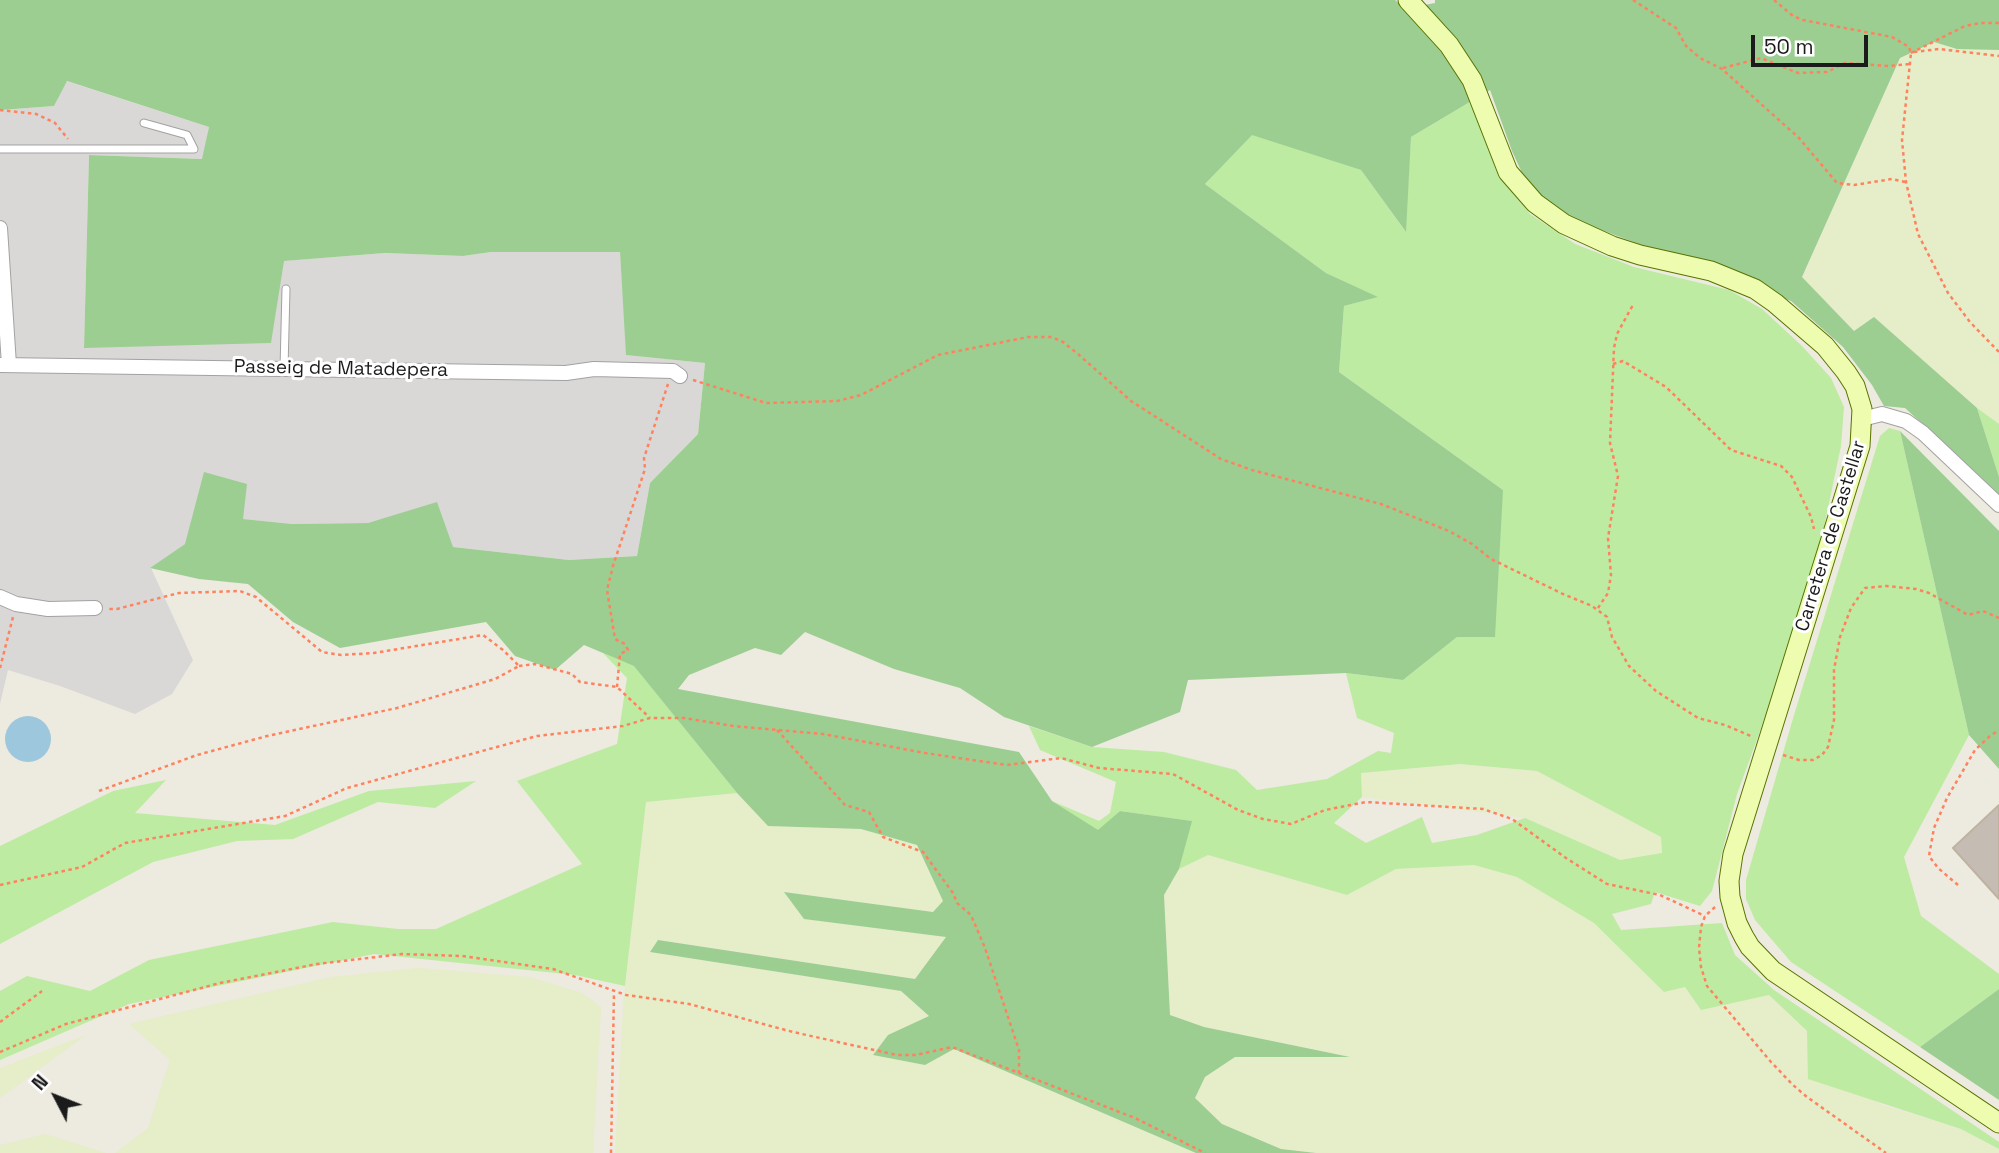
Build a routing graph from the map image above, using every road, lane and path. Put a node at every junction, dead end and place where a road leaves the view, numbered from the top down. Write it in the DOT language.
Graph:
graph roads {
  1 [pos="1408,0"];
  2 [pos="1633,0"];
  3 [pos="1774,0"];
  4 [pos="1999,23"];
  5 [pos="1911,52"];
  6 [pos="1999,55"];
  7 [pos="1910,64"];
  8 [pos="1720,68"];
  9 [pos="0,110"];
  10 [pos="144,123"];
  11 [pos="0,149"];
  12 [pos="77,149"];
  13 [pos="1906,182"];
  14 [pos="0,228"];
  15 [pos="286,289"];
  16 [pos="1634,303"];
  17 [pos="1999,352"];
  18 [pos="1613,364"];
  19 [pos="4,365"];
  20 [pos="284,369"];
  21 [pos="676,374"];
  22 [pos="1862,419"];
  23 [pos="1999,505"];
  24 [pos="1815,531"];
  25 [pos="0,597"];
  26 [pos="16,604"];
  27 [pos="95,608"];
  28 [pos="1597,609"];
  29 [pos="1999,618"];
  30 [pos="519,666"];
  31 [pos="0,668"];
  32 [pos="617,687"];
  33 [pos="650,718"];
  34 [pos="777,730"];
  35 [pos="1999,730"];
  36 [pos="1772,749"];
  37 [pos="99,791"];
  38 [pos="0,885"];
  39 [pos="1958,885"];
  40 [pos="42,991"];
  41 [pos="614,992"];
  42 [pos="0,1022"];
  43 [pos="0,1052"];
  44 [pos="1019,1073"];
  45 [pos="1999,1123"];
  46 [pos="611,1153"];
  47 [pos="1205,1153"];
  48 [pos="1886,1153"];
  1 -- 22 [label="street, Carretera de Castellar"];
  2 -- 8 [label="path"];
  3 -- 5 [label="path"];
  4 -- 5 [label="path"];
  5 -- 6 [label="path"];
  5 -- 7 [label="path"];
  7 -- 8 [label="path"];
  7 -- 13 [label="path"];
  8 -- 13 [label="path"];
  9 -- 12 [label="path"];
  10 -- 12 [label="lane"];
  11 -- 12 [label="lane"];
  13 -- 17 [label="path"];
  14 -- 19 [label="street"];
  15 -- 20 [label="lane"];
  16 -- 18 [label="path"];
  18 -- 24 [label="path"];
  18 -- 28 [label="path"];
  19 -- 20 [label="street, Passeig de Matadepera"];
  20 -- 21 [label="street, Passeig de Matadepera"];
  21 -- 28 [label="path"];
  21 -- 32 [label="path"];
  22 -- 23 [label="street"];
  22 -- 36 [label="street, Carretera de Castellar"];
  25 -- 26 [label="street"];
  26 -- 27 [label="street"];
  26 -- 31 [label="path"];
  27 -- 30 [label="path"];
  28 -- 36 [label="path"];
  29 -- 36 [label="path"];
  30 -- 32 [label="path"];
  30 -- 37 [label="path"];
  32 -- 33 [label="path"];
  33 -- 34 [label="path"];
  33 -- 38 [label="path"];
  34 -- 44 [label="path"];
  34 -- 48 [label="path"];
  35 -- 39 [label="path"];
  36 -- 45 [label="street, Carretera de Castellar"];
  40 -- 42 [label="path"];
  41 -- 43 [label="path"];
  41 -- 44 [label="path"];
  41 -- 46 [label="path"];
  44 -- 47 [label="path"];
}
